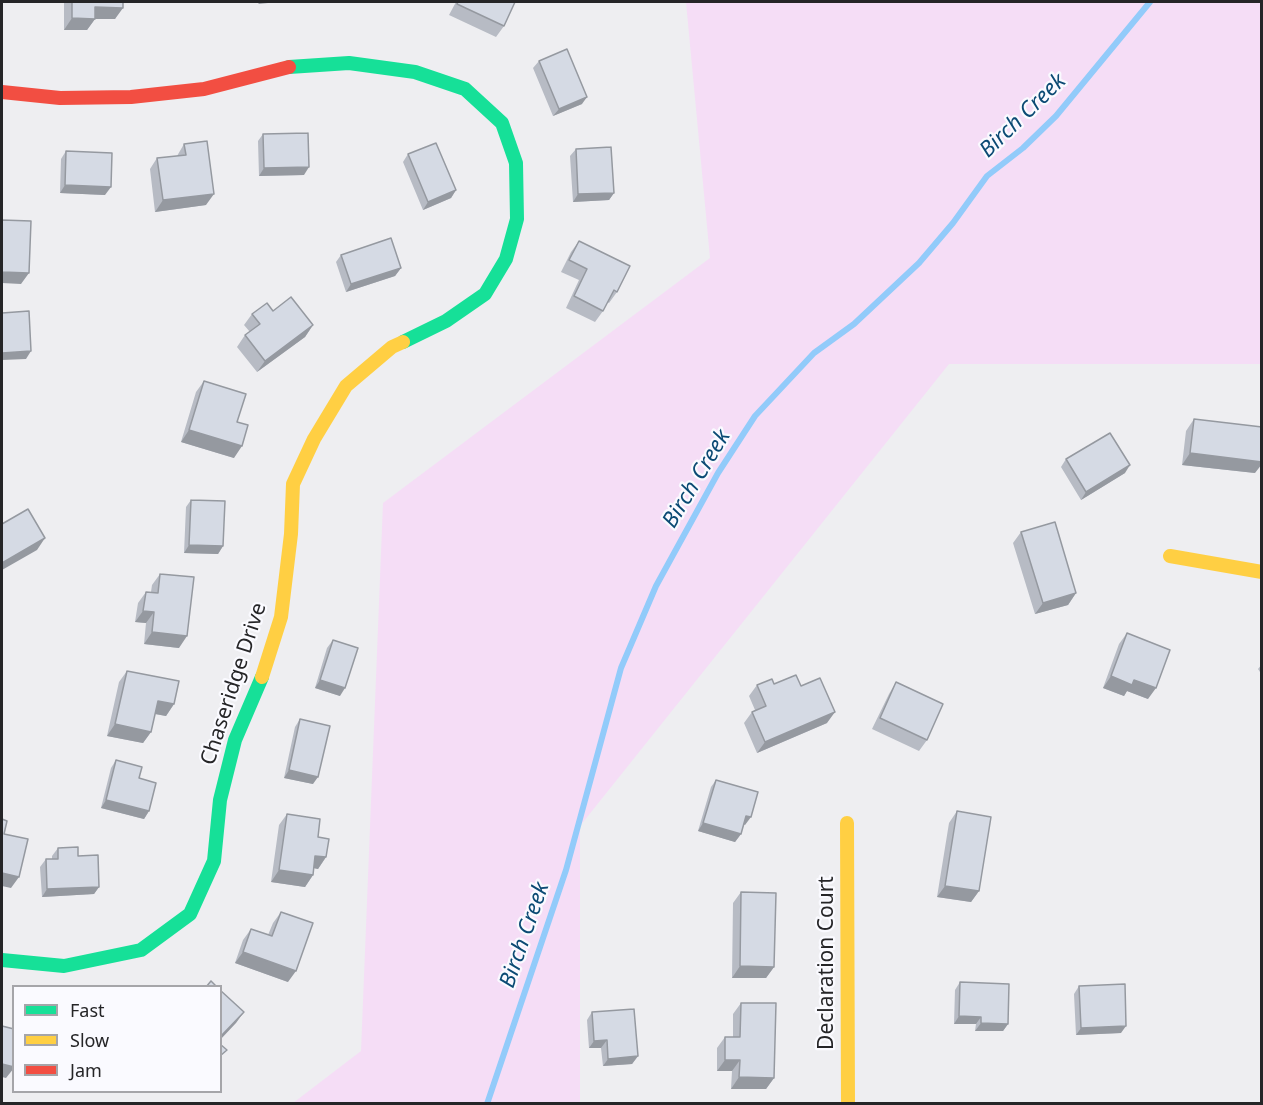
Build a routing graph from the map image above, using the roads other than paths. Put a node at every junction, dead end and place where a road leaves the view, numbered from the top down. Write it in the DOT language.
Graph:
graph roads {
  1 [pos="2,92"];
  2 [pos="1170,556"];
  3 [pos="1262,573"];
  4 [pos="847,823"];
  5 [pos="2,960"];
  6 [pos="848,1104"];
  1 -- 5 [label="street, Chaseridge Drive"];
  2 -- 3 [label="street"];
  4 -- 6 [label="street, Declaration Court"];
}
